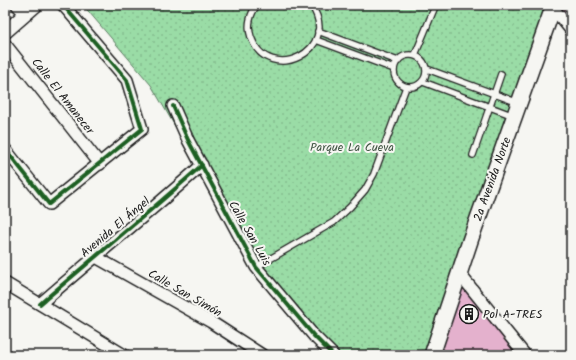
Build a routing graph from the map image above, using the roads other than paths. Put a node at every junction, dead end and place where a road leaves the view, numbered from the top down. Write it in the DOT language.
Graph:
graph roads {
  1 [pos="36,5"];
  2 [pos="63,5"];
  3 [pos="257,5"];
  4 [pos="311,5"];
  5 [pos="554,7"];
  6 [pos="21,9"];
  7 [pos="434,9"];
  8 [pos="571,30"];
  9 [pos="318,31"];
  10 [pos="5,32"];
  11 [pos="316,40"];
  12 [pos="5,44"];
  13 [pos="415,55"];
  14 [pos="398,61"];
  15 [pos="427,68"];
  16 [pos="394,69"];
  17 [pos="501,74"];
  18 [pos="423,82"];
  19 [pos="406,87"];
  20 [pos="495,94"];
  21 [pos="173,106"];
  22 [pos="490,107"];
  23 [pos="517,110"];
  24 [pos="5,149"];
  25 [pos="473,155"];
  26 [pos="100,164"];
  27 [pos="202,165"];
  28 [pos="94,256"];
  29 [pos="256,267"];
  30 [pos="5,273"];
  31 [pos="459,273"];
  32 [pos="5,284"];
  33 [pos="18,291"];
  34 [pos="40,304"];
  35 [pos="124,355"];
  36 [pos="262,355"];
  37 [pos="333,355"];
  38 [pos="432,355"];
  39 [pos="525,355"];
  1 -- 6 [label="street"];
  2 -- 26 [label="street"];
  3 -- 11 [label="lane"];
  4 -- 9 [label="lane"];
  5 -- 8 [label="street"];
  5 -- 23 [label="main road, 2a Avenida Norte"];
  6 -- 10 [label="street"];
  7 -- 13 [label="lane"];
  9 -- 11 [label="lane"];
  9 -- 14 [label="lane"];
  11 -- 16 [label="lane"];
  12 -- 26 [label="street, Calle El Amanecer"];
  13 -- 14 [label="lane"];
  13 -- 15 [label="lane"];
  14 -- 16 [label="lane"];
  15 -- 18 [label="lane"];
  15 -- 20 [label="lane"];
  16 -- 19 [label="lane"];
  17 -- 20 [label="lane"];
  18 -- 19 [label="lane"];
  18 -- 22 [label="lane"];
  19 -- 29 [label="lane"];
  20 -- 22 [label="lane"];
  20 -- 23 [label="lane"];
  21 -- 27 [label="street, Calle San Luis"];
  22 -- 23 [label="lane"];
  22 -- 25 [label="lane"];
  23 -- 31 [label="main road, 2a Avenida Norte"];
  24 -- 26 [label="street"];
  27 -- 28 [label="street, Avenida El Ángel"];
  27 -- 29 [label="street, Calle San Luis"];
  28 -- 34 [label="street, Avenida El Ángel"];
  28 -- 36 [label="street, Calle San Simón"];
  29 -- 37 [label="street, Calle San Luis"];
  30 -- 33 [label="street"];
  31 -- 38 [label="main road, 2a Avenida Norte"];
  31 -- 39 [label="street"];
  32 -- 33 [label="street"];
  33 -- 34 [label="street"];
  34 -- 35 [label="street"];
}
